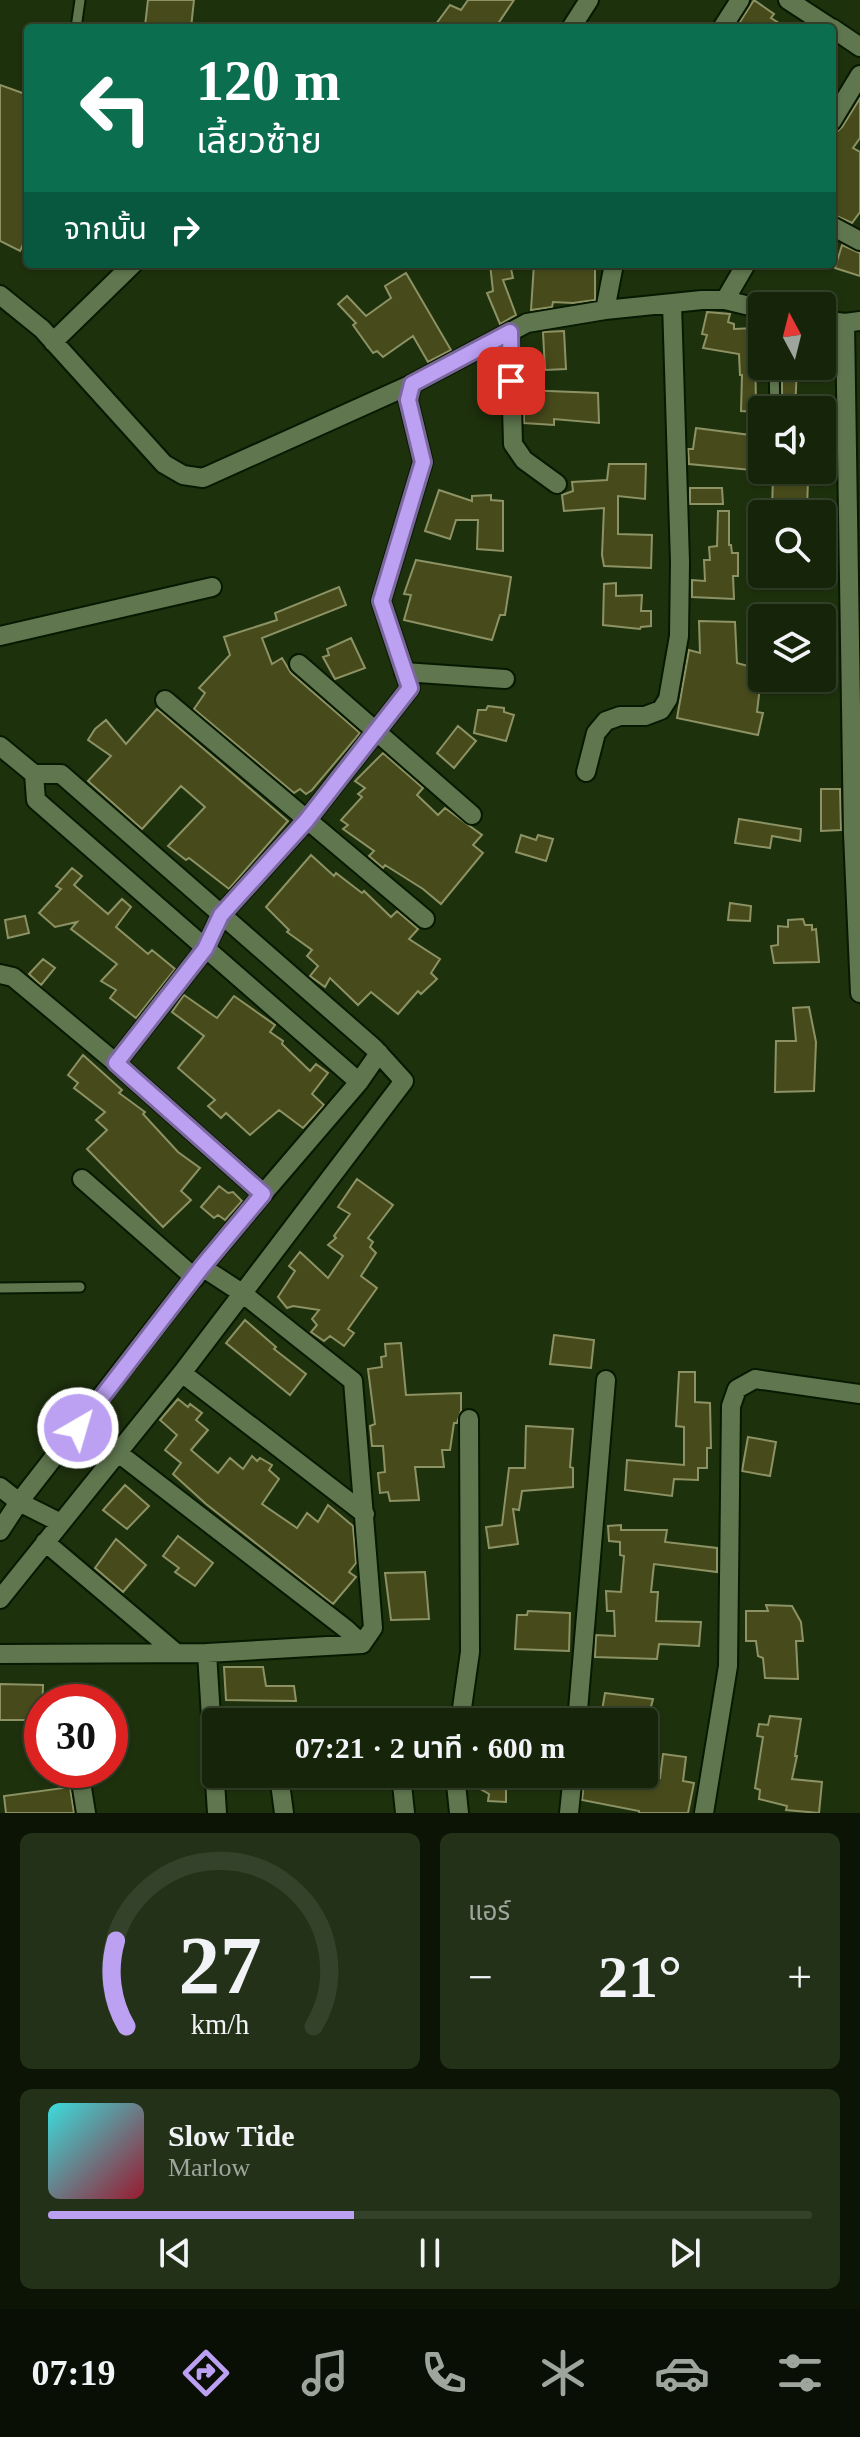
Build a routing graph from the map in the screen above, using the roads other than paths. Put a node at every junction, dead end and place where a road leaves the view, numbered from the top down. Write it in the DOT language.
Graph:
graph roads {
  1 [pos="80,0"];
  2 [pos="589,0"];
  3 [pos="740,0"];
  4 [pos="788,0"];
  5 [pos="77,24"];
  6 [pos="574,24"];
  7 [pos="725,24"];
  8 [pos="826,24"];
  9 [pos="836,31"];
  10 [pos="860,47"];
  11 [pos="860,75"];
  12 [pos="836,114"];
  13 [pos="836,228"];
  14 [pos="860,241"];
  15 [pos="129,268"];
  16 [pos="613,268"];
  17 [pos="744,268"];
  18 [pos="0,295"];
  19 [pos="725,300"];
  20 [pos="672,303"];
  21 [pos="748,306"];
  22 [pos="605,310"];
  23 [pos="853,322"];
  24 [pos="510,332"];
  25 [pos="53,342"];
  26 [pos="412,384"];
  27 [pos="836,419"];
  28 [pos="846,419"];
  29 [pos="557,484"];
  30 [pos="212,587"];
  31 [pos="0,636"];
  32 [pos="299,664"];
  33 [pos="404,672"];
  34 [pos="505,679"];
  35 [pos="165,700"];
  36 [pos="377,731"];
  37 [pos="0,746"];
  38 [pos="586,772"];
  39 [pos="34,774"];
  40 [pos="472,815"];
  41 [pos="306,821"];
  42 [pos="221,915"];
  43 [pos="425,919"];
  44 [pos="205,949"];
  45 [pos="0,974"];
  46 [pos="860,993"];
  47 [pos="379,1053"];
  48 [pos="116,1063"];
  49 [pos="359,1082"];
  50 [pos="82,1179"];
  51 [pos="263,1194"];
  52 [pos="199,1273"];
  53 [pos="80,1287"];
  54 [pos="0,1288"];
  55 [pos="242,1293"];
  56 [pos="182,1373"];
  57 [pos="606,1380"];
  58 [pos="860,1394"];
  59 [pos="469,1419"];
  60 [pos="117,1452"];
  61 [pos="0,1487"];
  62 [pos="19,1502"];
  63 [pos="365,1514"];
  64 [pos="61,1523"];
  65 [pos="0,1531"];
  66 [pos="45,1542"];
  67 [pos="0,1599"];
  68 [pos="362,1644"];
  69 [pos="175,1652"];
  70 [pos="207,1653"];
  71 [pos="0,1654"];
  72 [pos="462,1708"];
  73 [pos="578,1708"];
  74 [pos="82,1788"];
  75 [pos="281,1788"];
  76 [pos="402,1788"];
  77 [pos="456,1788"];
  78 [pos="572,1788"];
  79 [pos="570,1811"];
  80 [pos="86,1813"];
  81 [pos="217,1813"];
  82 [pos="284,1813"];
  83 [pos="405,1813"];
  84 [pos="459,1813"];
  85 [pos="589,1813"];
  86 [pos="704,1813"];
  1 -- 5 [label="lane"];
  2 -- 6 [label="street"];
  3 -- 7 [label="street"];
  4 -- 8 [label="street"];
  9 -- 10 [label="street"];
  11 -- 12 [label="street"];
  13 -- 14 [label="street"];
  15 -- 25 [label="street"];
  16 -- 22 [label="street"];
  17 -- 19 [label="street"];
  18 -- 25 [label="street"];
  19 -- 20 [label="street"];
  19 -- 21 [label="street"];
  20 -- 22 [label="street"];
  20 -- 38 [label="street"];
  22 -- 24 [label="street"];
  23 -- 28 [label="street"];
  24 -- 26 [label="street"];
  24 -- 29 [label="street"];
  25 -- 26 [label="street"];
  26 -- 33 [label="street"];
  27 -- 28 [label="lane"];
  28 -- 46 [label="street"];
  30 -- 31 [label="street"];
  32 -- 36 [label="street"];
  33 -- 34 [label="street"];
  33 -- 36 [label="street"];
  35 -- 41 [label="street"];
  36 -- 40 [label="street"];
  36 -- 41 [label="street"];
  37 -- 39 [label="street"];
  39 -- 42 [label="street"];
  39 -- 44 [label="street"];
  41 -- 42 [label="street"];
  41 -- 43 [label="street"];
  42 -- 44 [label="street"];
  42 -- 47 [label="street"];
  44 -- 48 [label="street"];
  44 -- 49 [label="street"];
  45 -- 48 [label="street"];
  47 -- 49 [label="street"];
  47 -- 55 [label="street"];
  48 -- 51 [label="street"];
  49 -- 51 [label="street"];
  50 -- 52 [label="street"];
  51 -- 52 [label="street"];
  52 -- 55 [label="street"];
  52 -- 62 [label="street"];
  53 -- 54 [label="lane"];
  55 -- 56 [label="street"];
  55 -- 63 [label="street"];
  56 -- 60 [label="street"];
  56 -- 63 [label="street"];
  57 -- 73 [label="street"];
  58 -- 86 [label="street"];
  59 -- 72 [label="street"];
  60 -- 64 [label="street"];
  60 -- 68 [label="street"];
  61 -- 62 [label="street"];
  62 -- 64 [label="street"];
  62 -- 65 [label="street"];
  63 -- 68 [label="street"];
  64 -- 66 [label="street"];
  66 -- 67 [label="street"];
  66 -- 69 [label="street"];
  68 -- 70 [label="street"];
  69 -- 70 [label="street"];
  69 -- 71 [label="street"];
  70 -- 81 [label="street"];
  74 -- 80 [label="street"];
  75 -- 82 [label="street"];
  76 -- 83 [label="street"];
  77 -- 84 [label="street"];
  78 -- 79 [label="street"];
  79 -- 85 [label="street"];
}
